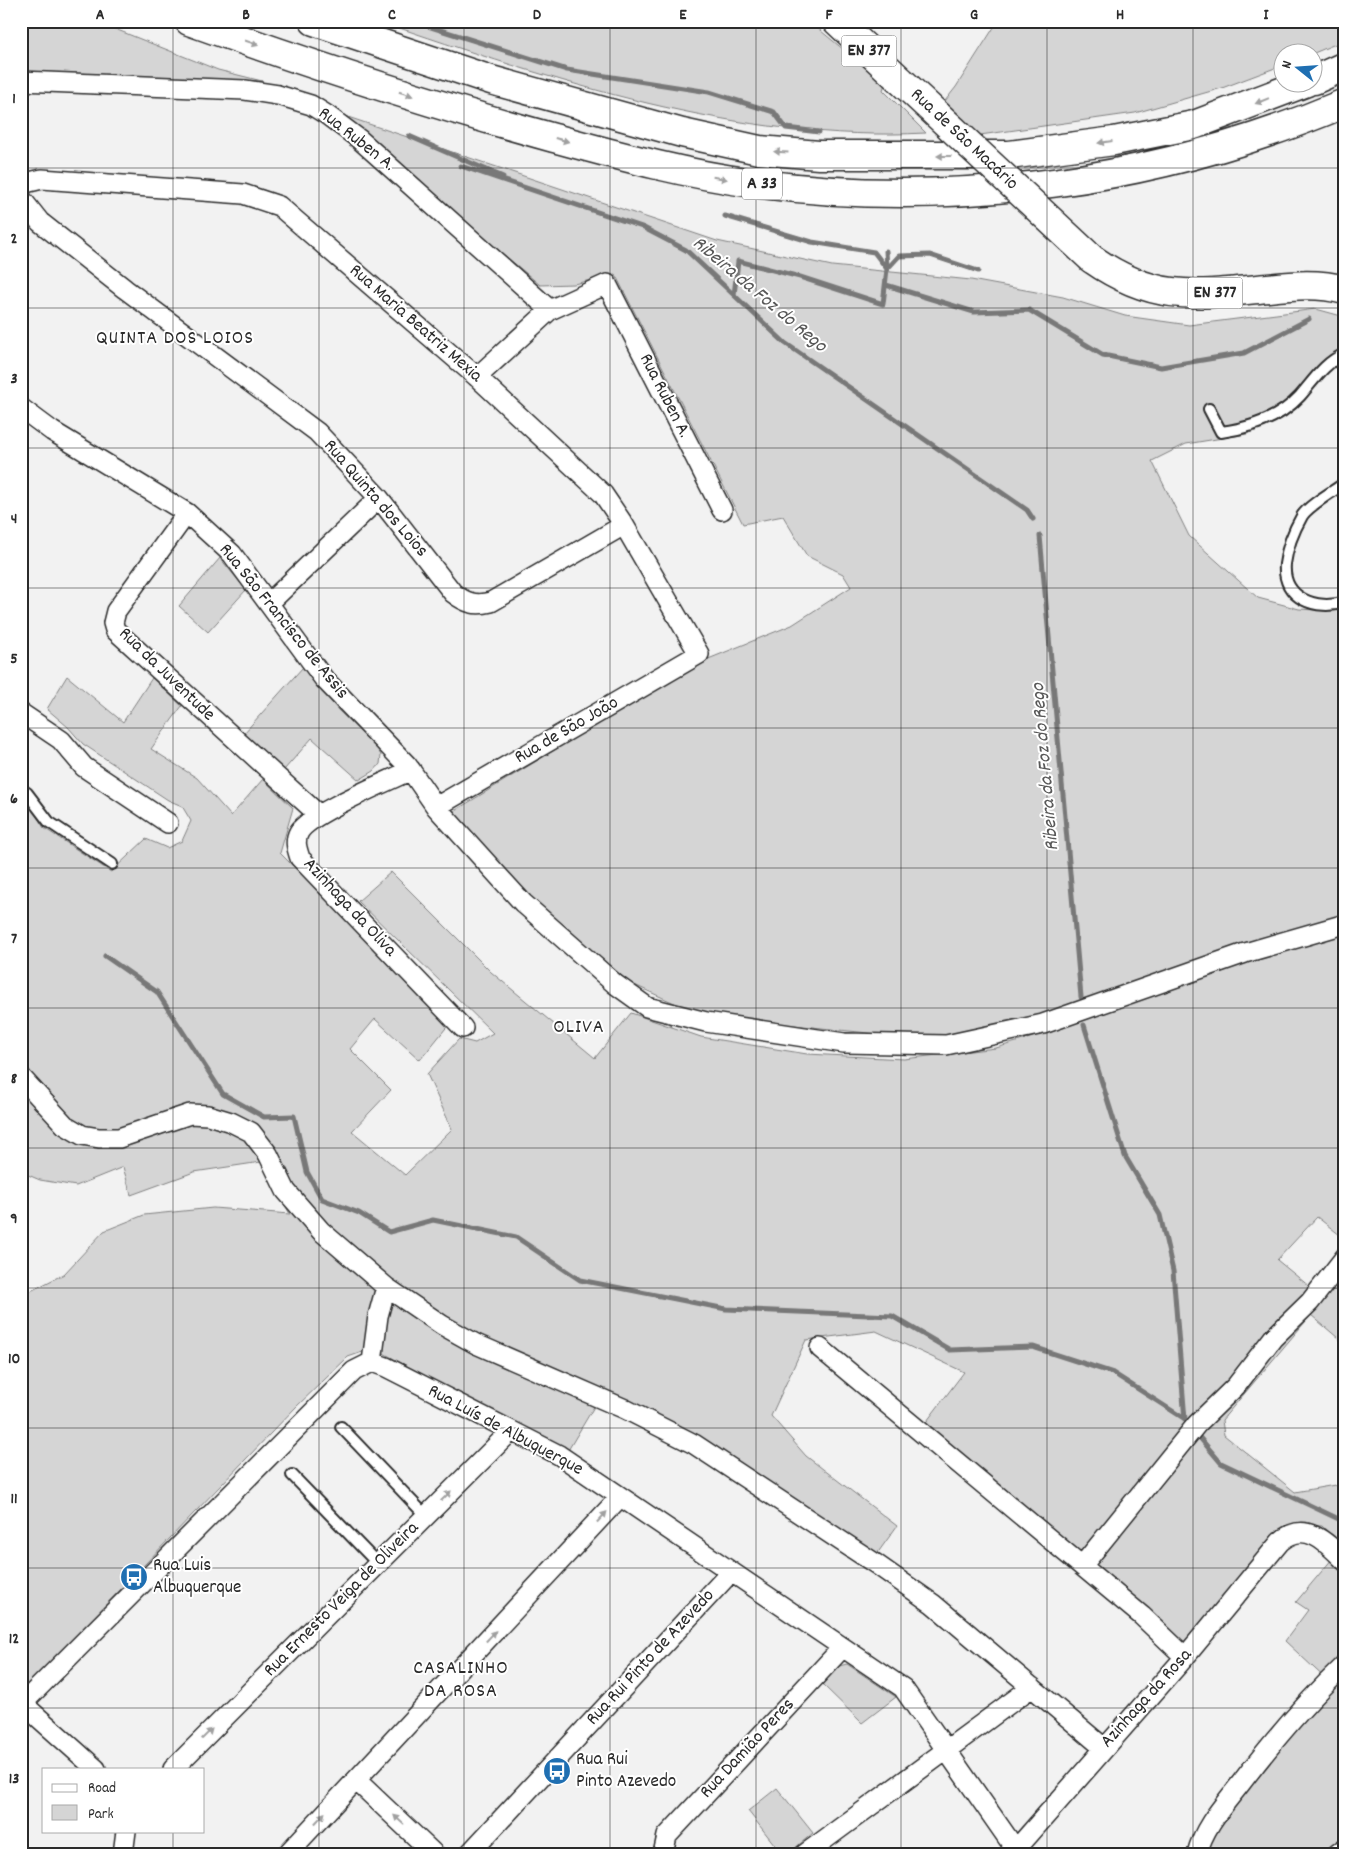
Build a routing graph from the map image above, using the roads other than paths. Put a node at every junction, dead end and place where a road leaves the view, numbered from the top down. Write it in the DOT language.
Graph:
graph roads {
  1 [pos="189,21"];
  2 [pos="314,21"];
  3 [pos="837,21"];
  4 [pos="1345,66"];
  5 [pos="1324,75"];
  6 [pos="21,82"];
  7 [pos="1281,92"];
  8 [pos="1345,103"];
  9 [pos="21,184"];
  10 [pos="21,198"];
  11 [pos="1345,290"];
  12 [pos="550,310"];
  13 [pos="1345,354"];
  14 [pos="477,376"];
  15 [pos="21,408"];
  16 [pos="1209,409"];
  17 [pos="1345,483"];
  18 [pos="379,498"];
  19 [pos="722,510"];
  20 [pos="187,513"];
  21 [pos="624,526"];
  22 [pos="1345,602"];
  23 [pos="269,603"];
  24 [pos="699,654"];
  25 [pos="21,713"];
  26 [pos="411,770"];
  27 [pos="21,789"];
  28 [pos="436,807"];
  29 [pos="318,815"];
  30 [pos="168,823"];
  31 [pos="112,864"];
  32 [pos="1345,924"];
  33 [pos="463,1028"];
  34 [pos="21,1076"];
  35 [pos="1345,1257"];
  36 [pos="386,1287"];
  37 [pos="820,1348"];
  38 [pos="372,1362"];
  39 [pos="341,1427"];
  40 [pos="510,1432"];
  41 [pos="292,1475"];
  42 [pos="620,1498"];
  43 [pos="426,1516"];
  44 [pos="1345,1561"];
  45 [pos="378,1564"];
  46 [pos="1082,1566"];
  47 [pos="730,1573"];
  48 [pos="842,1648"];
  49 [pos="1185,1657"];
  50 [pos="1345,1665"];
  51 [pos="1032,1687"];
  52 [pos="22,1704"];
  53 [pos="1104,1748"];
  54 [pos="945,1750"];
  55 [pos="95,1768"];
  56 [pos="174,1768"];
  57 [pos="356,1780"];
  58 [pos="126,1832"];
  59 [pos="1345,1848"];
  60 [pos="1014,1852"];
  61 [pos="122,1854"];
  62 [pos="287,1854"];
  63 [pos="434,1854"];
  64 [pos="470,1854"];
  65 [pos="664,1854"];
  66 [pos="805,1854"];
  67 [pos="1197,1854"];
  68 [pos="1337,1854"];
  1 -- 8 [label="main road, A 33, one-way"];
  7 -- 2 [label="main road, A 33, one-way"];
  3 -- 11 [label="main road, Rua de São Macário / EN 377, bridge"];
  4 -- 5 [label="main road"];
  6 -- 12 [label="street, Rua Ruben A."];
  9 -- 14 [label="street, Rua Maria Beatriz Mexia"];
  10 -- 18 [label="street, Rua Quinta dos Loios"];
  12 -- 14 [label="street, Rua Ruben A."];
  12 -- 19 [label="street, Rua Ruben A."];
  13 -- 16 [label="lane"];
  14 -- 21 [label="street, Rua Maria Beatriz Mexia"];
  15 -- 20 [label="street, Rua São Francisco de Assis"];
  17 -- 22 [label="lane"];
  18 -- 21 [label="street, Rua Quinta dos Loios"];
  18 -- 23 [label="street"];
  20 -- 23 [label="street, Rua São Francisco de Assis"];
  20 -- 29 [label="street, Rua da Juventude"];
  21 -- 24 [label="street, Rua Maria Beatriz Mexia"];
  23 -- 26 [label="street, Rua São Francisco de Assis"];
  24 -- 28 [label="street, Rua de São João"];
  25 -- 30 [label="street"];
  26 -- 28 [label="street, Rua São Francisco de Assis"];
  26 -- 29 [label="street, Azinhaga da Oliva"];
  27 -- 31 [label="lane"];
  28 -- 32 [label="street, Rua São Francisco de Assis"];
  29 -- 33 [label="street, Azinhaga da Oliva"];
  34 -- 36 [label="street"];
  35 -- 46 [label="street"];
  36 -- 38 [label="street"];
  36 -- 51 [label="street"];
  37 -- 46 [label="street"];
  38 -- 40 [label="street, Rua Luís de Albuquerque"];
  38 -- 52 [label="street"];
  39 -- 43 [label="lane"];
  40 -- 42 [label="street, Rua Luís de Albuquerque"];
  43 -- 40 [label="street, Rua Ernesto Veiga de Oliveira, one-way"];
  41 -- 45 [label="lane"];
  42 -- 47 [label="street, Rua Luís de Albuquerque"];
  57 -- 42 [label="street, one-way"];
  43 -- 45 [label="street, Rua Ernesto Veiga de Oliveira"];
  44 -- 49 [label="street, Azinhaga da Rosa"];
  56 -- 45 [label="street, Rua Ernesto Veiga de Oliveira, one-way"];
  46 -- 49 [label="street"];
  47 -- 48 [label="street, Rua Luís de Albuquerque"];
  47 -- 64 [label="street, Rua Rui Pinto de Azevedo"];
  48 -- 54 [label="street, Rua Luís de Albuquerque"];
  48 -- 65 [label="street, Rua Damião Peres"];
  49 -- 53 [label="street, Azinhaga da Rosa"];
  50 -- 67 [label="street"];
  51 -- 53 [label="street"];
  51 -- 54 [label="street"];
  52 -- 55 [label="street"];
  53 -- 60 [label="street, Azinhaga da Rosa"];
  54 -- 60 [label="street, Rua Luís de Albuquerque"];
  54 -- 66 [label="street"];
  62 -- 57 [label="street, one-way"];
  63 -- 57 [label="street, one-way"];
  58 -- 61 [label="street"];
  59 -- 68 [label="street"];
}
